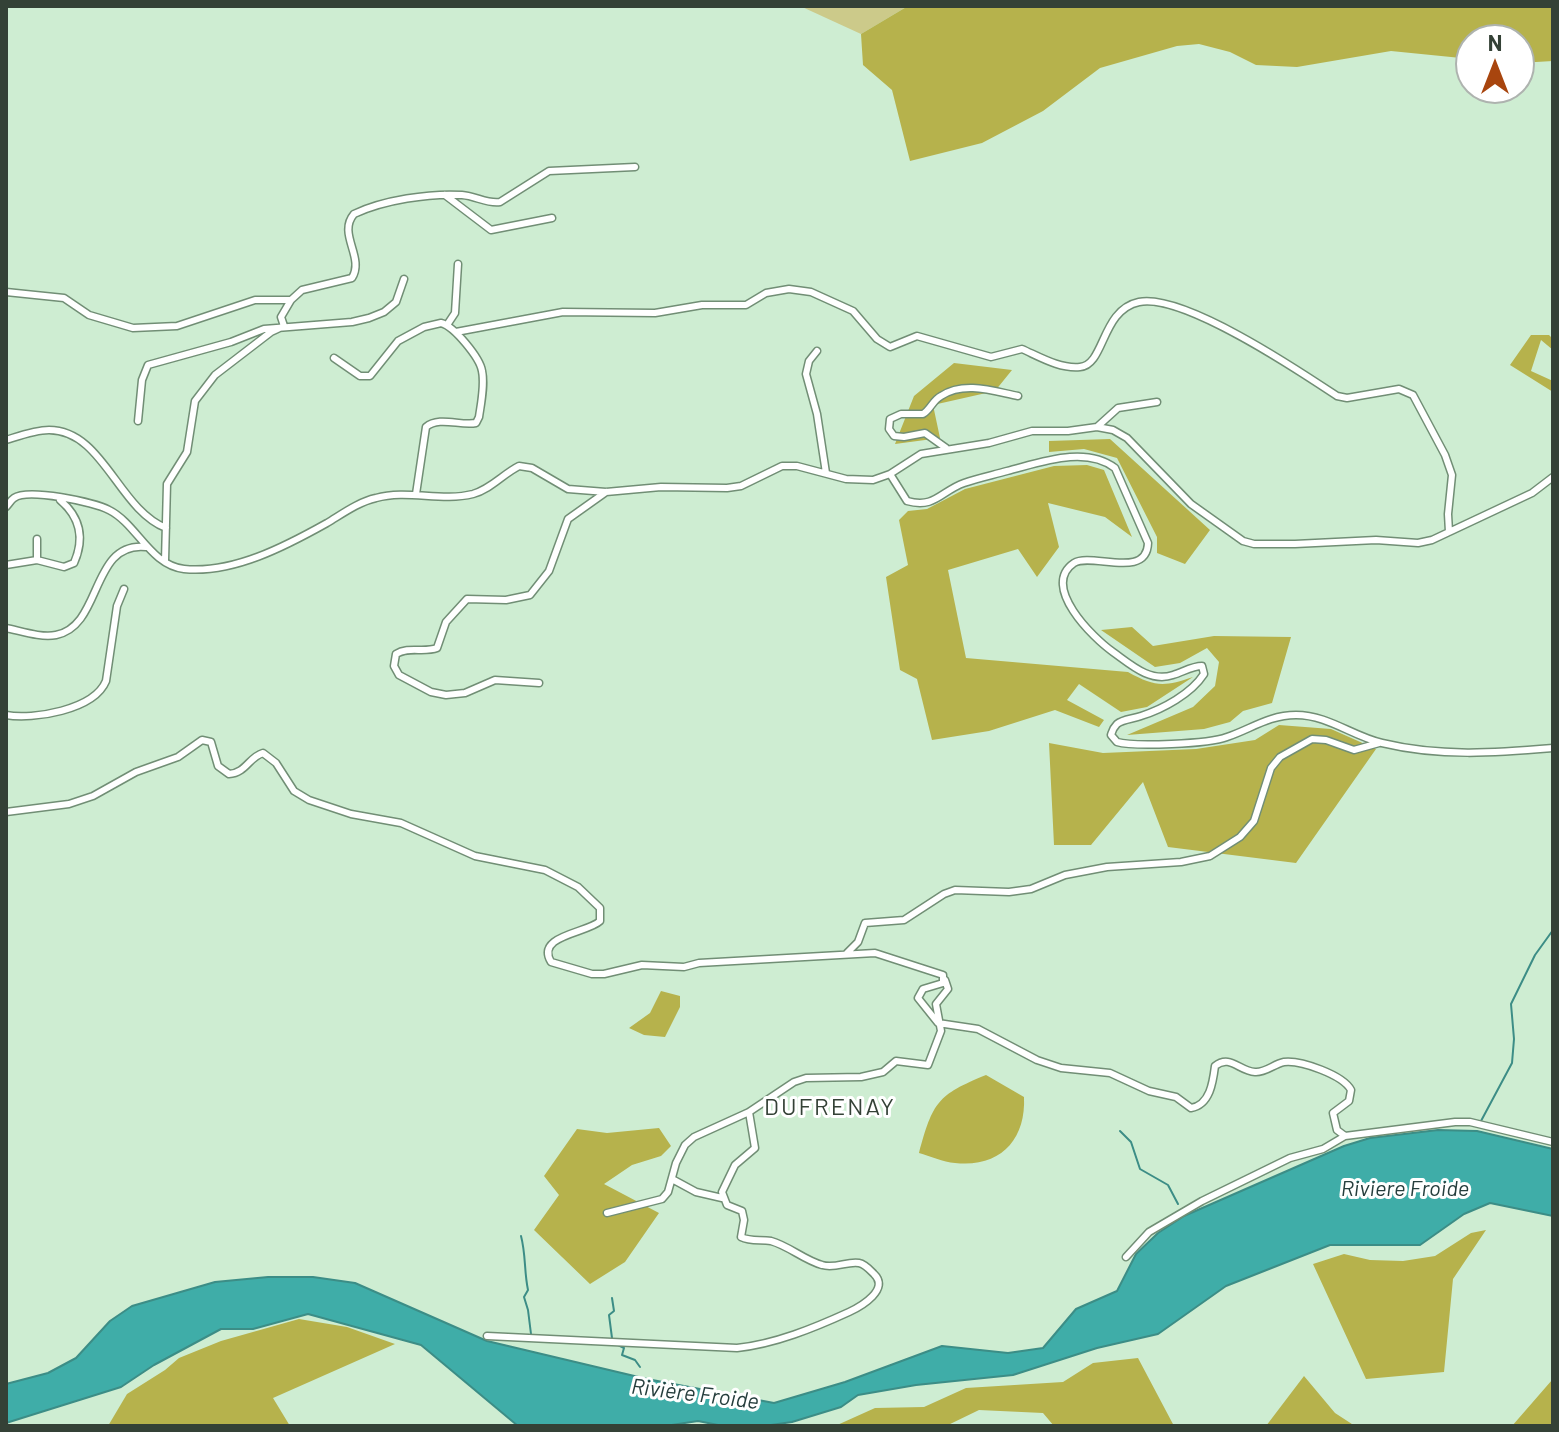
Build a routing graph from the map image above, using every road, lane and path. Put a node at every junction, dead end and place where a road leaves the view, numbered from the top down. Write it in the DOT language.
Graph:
graph roads {
  1 [pos="635,167"];
  2 [pos="445,195"];
  3 [pos="552,218"];
  4 [pos="458,264"];
  5 [pos="404,279"];
  6 [pos="6,292"];
  7 [pos="291,300"];
  8 [pos="447,325"];
  9 [pos="284,326"];
  10 [pos="456,332"];
  11 [pos="817,351"];
  12 [pos="334,358"];
  13 [pos="1018,396"];
  14 [pos="1157,402"];
  15 [pos="138,421"];
  16 [pos="1097,427"];
  17 [pos="6,440"];
  18 [pos="946,448"];
  19 [pos="826,473"];
  20 [pos="890,474"];
  21 [pos="1553,477"];
  22 [pos="606,492"];
  23 [pos="416,494"];
  24 [pos="57,498"];
  25 [pos="85,502"];
  26 [pos="6,507"];
  27 [pos="70,509"];
  28 [pos="166,528"];
  29 [pos="1449,532"];
  30 [pos="37,539"];
  31 [pos="146,547"];
  32 [pos="37,560"];
  33 [pos="165,561"];
  34 [pos="6,565"];
  35 [pos="124,589"];
  36 [pos="6,628"];
  37 [pos="539,683"];
  38 [pos="6,715"];
  39 [pos="1380,743"];
  40 [pos="1553,748"];
  41 [pos="6,812"];
  42 [pos="847,953"];
  43 [pos="945,980"];
  44 [pos="938,1023"];
  45 [pos="749,1112"];
  46 [pos="1345,1136"];
  47 [pos="1553,1142"];
  48 [pos="672,1179"];
  49 [pos="722,1198"];
  50 [pos="607,1213"];
  51 [pos="1126,1257"];
  52 [pos="487,1336"];
  1 -- 2 [label="street"];
  2 -- 3 [label="street"];
  2 -- 7 [label="street"];
  4 -- 8 [label="street"];
  5 -- 9 [label="street"];
  6 -- 7 [label="street"];
  7 -- 9 [label="street"];
  8 -- 10 [label="street"];
  8 -- 12 [label="street"];
  9 -- 15 [label="street"];
  9 -- 28 [label="street"];
  10 -- 23 [label="street"];
  10 -- 29 [label="street"];
  11 -- 19 [label="street"];
  13 -- 18 [label="street"];
  14 -- 16 [label="street"];
  16 -- 18 [label="street"];
  16 -- 29 [label="street"];
  17 -- 28 [label="street"];
  18 -- 20 [label="street"];
  19 -- 20 [label="street"];
  19 -- 22 [label="street"];
  20 -- 39 [label="street"];
  21 -- 29 [label="street"];
  22 -- 23 [label="street"];
  22 -- 37 [label="street"];
  23 -- 33 [label="street"];
  24 -- 25 [label="street"];
  24 -- 26 [label="street"];
  24 -- 27 [label="street"];
  25 -- 27 [label="street"];
  25 -- 31 [label="street"];
  27 -- 32 [label="street"];
  28 -- 33 [label="street"];
  30 -- 32 [label="street"];
  31 -- 33 [label="street"];
  31 -- 36 [label="street"];
  32 -- 34 [label="street"];
  35 -- 38 [label="street"];
  39 -- 40 [label="street"];
  39 -- 42 [label="street"];
  41 -- 42 [label="street"];
  42 -- 43 [label="street"];
  43 -- 44 [label="street"];
  43 -- 44 [label="street"];
  44 -- 45 [label="street"];
  44 -- 46 [label="street"];
  45 -- 48 [label="street"];
  45 -- 49 [label="street"];
  46 -- 47 [label="street"];
  46 -- 51 [label="street"];
  48 -- 49 [label="street"];
  48 -- 50 [label="street"];
  49 -- 52 [label="street"];
}
